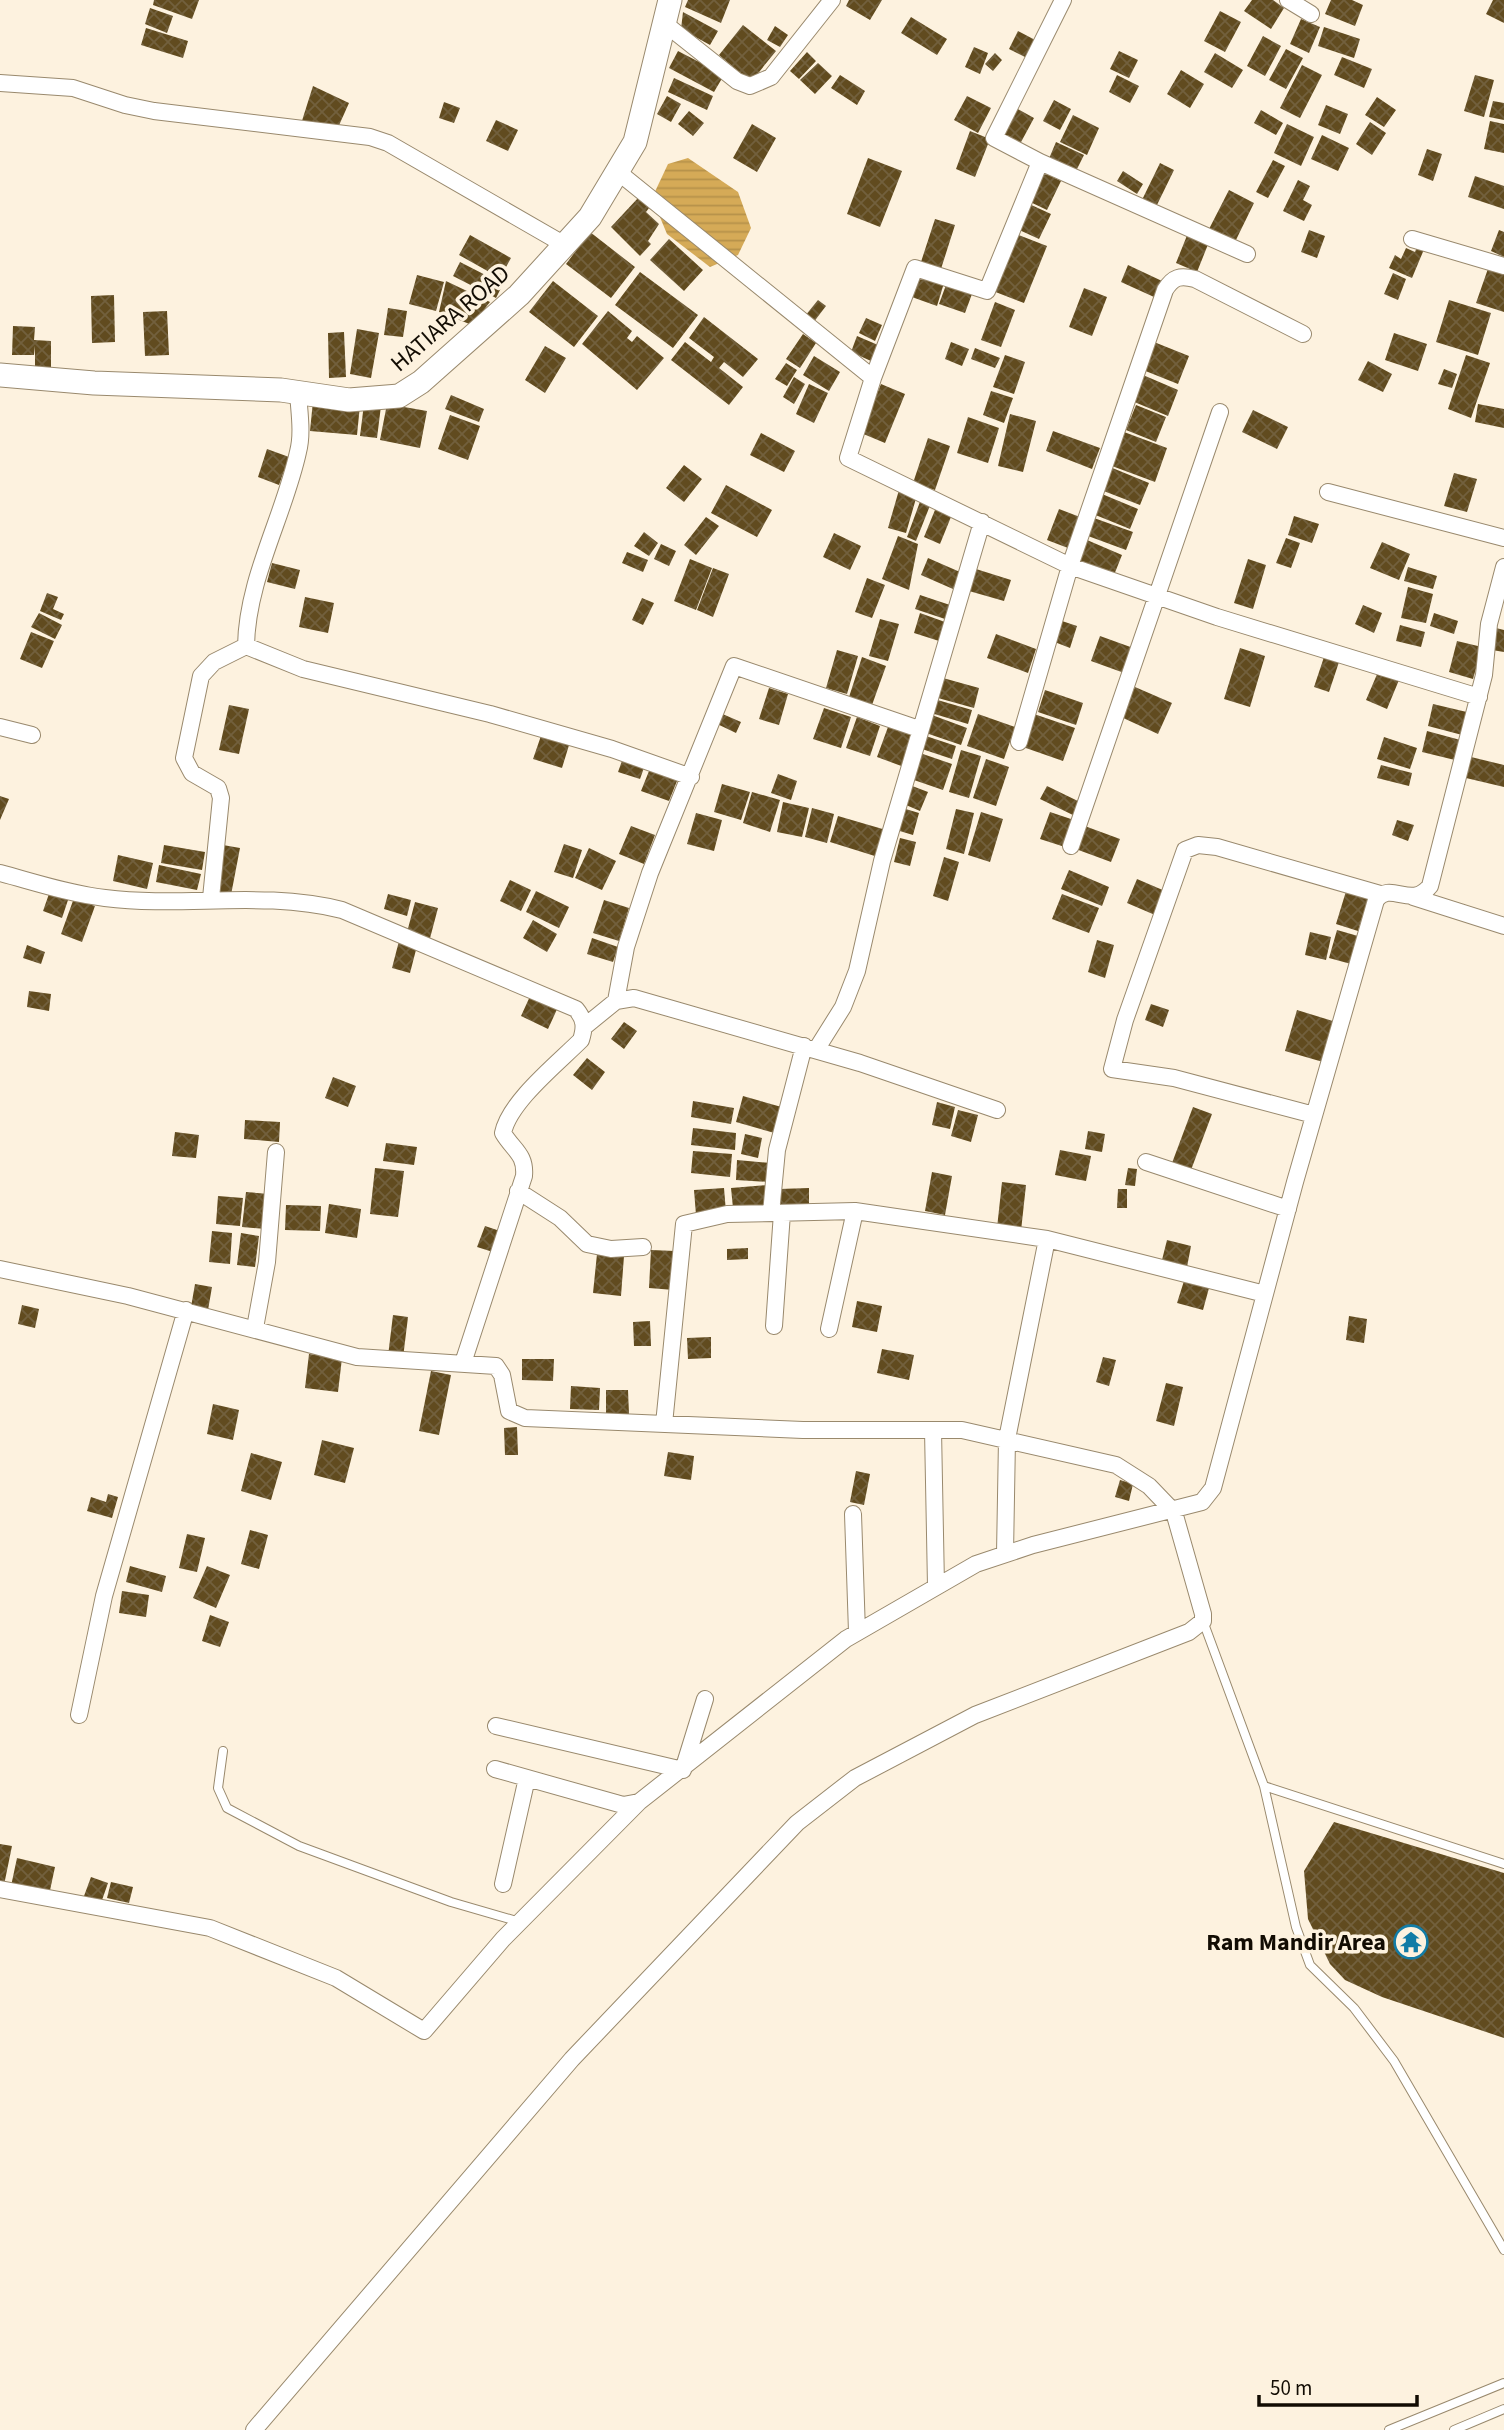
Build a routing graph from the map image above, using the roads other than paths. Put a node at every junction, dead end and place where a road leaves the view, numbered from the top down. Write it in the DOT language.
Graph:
graph roads {
  1 [pos="670,0"];
  2 [pos="832,0"];
  3 [pos="1063,0"];
  4 [pos="1288,0"];
  5 [pos="1311,14"];
  6 [pos="664,23"];
  7 [pos="0,82"];
  8 [pos="1040,162"];
  9 [pos="618,172"];
  10 [pos="1412,239"];
  11 [pos="565,245"];
  12 [pos="1247,254"];
  13 [pos="1504,266"];
  14 [pos="1303,334"];
  15 [pos="0,374"];
  16 [pos="873,378"];
  17 [pos="298,392"];
  18 [pos="1220,412"];
  19 [pos="1328,492"];
  20 [pos="982,522"];
  21 [pos="1504,538"];
  22 [pos="1070,566"];
  23 [pos="1504,567"];
  24 [pos="1158,597"];
  25 [pos="246,646"];
  26 [pos="1479,696"];
  27 [pos="0,727"];
  28 [pos="919,729"];
  29 [pos="32,735"];
  30 [pos="1019,742"];
  31 [pos="691,777"];
  32 [pos="1071,846"];
  33 [pos="0,873"];
  34 [pos="1380,894"];
  35 [pos="1413,897"];
  36 [pos="211,898"];
  37 [pos="1504,926"];
  38 [pos="616,1001"];
  39 [pos="584,1027"];
  40 [pos="810,1048"];
  41 [pos="997,1110"];
  42 [pos="1314,1115"];
  43 [pos="276,1152"];
  44 [pos="1146,1162"];
  45 [pos="518,1191"];
  46 [pos="1288,1209"];
  47 [pos="855,1211"];
  48 [pos="776,1213"];
  49 [pos="1047,1239"];
  50 [pos="643,1247"];
  51 [pos="0,1269"];
  52 [pos="1265,1294"];
  53 [pos="186,1310"];
  54 [pos="774,1326"];
  55 [pos="255,1328"];
  56 [pos="829,1329"];
  57 [pos="463,1363"];
  58 [pos="664,1424"];
  59 [pos="933,1430"];
  60 [pos="1007,1439"];
  61 [pos="853,1514"];
  62 [pos="1175,1517"];
  63 [pos="1005,1554"];
  64 [pos="936,1586"];
  65 [pos="1203,1622"];
  66 [pos="857,1632"];
  67 [pos="705,1699"];
  68 [pos="79,1715"];
  69 [pos="496,1726"];
  70 [pos="223,1751"];
  71 [pos="495,1769"];
  72 [pos="684,1770"];
  73 [pos="527,1778"];
  74 [pos="1264,1786"];
  75 [pos="639,1802"];
  76 [pos="1504,1864"];
  77 [pos="503,1884"];
  78 [pos="0,1889"];
  79 [pos="520,1922"];
  80 [pos="1504,2250"];
  81 [pos="1504,2383"];
  82 [pos="1501,2410"];
  83 [pos="254,2430"];
  84 [pos="1389,2430"];
  85 [pos="1454,2430"];
  1 -- 6 [label="street, HATIARA ROAD"];
  2 -- 6 [label="street"];
  3 -- 8 [label="street"];
  4 -- 5 [label="street"];
  6 -- 9 [label="street, HATIARA ROAD"];
  7 -- 11 [label="street"];
  8 -- 12 [label="street"];
  8 -- 16 [label="street"];
  9 -- 11 [label="street, HATIARA ROAD"];
  9 -- 16 [label="street"];
  10 -- 13 [label="street"];
  11 -- 17 [label="street, HATIARA ROAD"];
  14 -- 22 [label="street"];
  15 -- 17 [label="street, HATIARA ROAD"];
  16 -- 20 [label="street"];
  17 -- 25 [label="street"];
  18 -- 24 [label="street"];
  19 -- 21 [label="street"];
  20 -- 22 [label="street"];
  20 -- 28 [label="street"];
  22 -- 24 [label="street"];
  22 -- 30 [label="street"];
  23 -- 26 [label="street"];
  24 -- 26 [label="street"];
  24 -- 32 [label="street"];
  25 -- 31 [label="street"];
  25 -- 36 [label="street"];
  26 -- 35 [label="street"];
  27 -- 29 [label="street"];
  28 -- 31 [label="street"];
  28 -- 40 [label="street"];
  31 -- 38 [label="street"];
  33 -- 36 [label="street"];
  34 -- 35 [label="street"];
  34 -- 42 [label="street"];
  34 -- 42 [label="street"];
  35 -- 37 [label="street"];
  36 -- 39 [label="street"];
  38 -- 39 [label="street"];
  38 -- 40 [label="street"];
  39 -- 45 [label="street"];
  40 -- 41 [label="street"];
  40 -- 48 [label="street"];
  42 -- 46 [label="street"];
  43 -- 55 [label="street"];
  44 -- 46 [label="street"];
  45 -- 50 [label="street"];
  45 -- 57 [label="street"];
  46 -- 52 [label="street"];
  47 -- 48 [label="street"];
  47 -- 49 [label="street"];
  47 -- 56 [label="street"];
  48 -- 54 [label="street"];
  48 -- 58 [label="street"];
  49 -- 52 [label="street"];
  49 -- 60 [label="street"];
  51 -- 53 [label="street"];
  52 -- 62 [label="street"];
  53 -- 55 [label="street"];
  53 -- 68 [label="street"];
  55 -- 57 [label="street"];
  57 -- 58 [label="street"];
  58 -- 59 [label="street"];
  59 -- 60 [label="street"];
  59 -- 64 [label="street"];
  60 -- 62 [label="street"];
  60 -- 63 [label="street"];
  61 -- 66 [label="street"];
  62 -- 63 [label="street"];
  62 -- 65 [label="street"];
  63 -- 64 [label="street"];
  64 -- 66 [label="street"];
  65 -- 74 [label="lane"];
  65 -- 83 [label="street"];
  66 -- 72 [label="street"];
  67 -- 72 [label="street"];
  69 -- 72 [label="street"];
  70 -- 79 [label="lane"];
  71 -- 73 [label="street"];
  72 -- 75 [label="street"];
  73 -- 75 [label="street"];
  73 -- 77 [label="street"];
  74 -- 76 [label="lane"];
  74 -- 80 [label="lane"];
  75 -- 79 [label="street"];
  78 -- 79 [label="street"];
  81 -- 84 [label="lane"];
  82 -- 85 [label="lane"];
}
